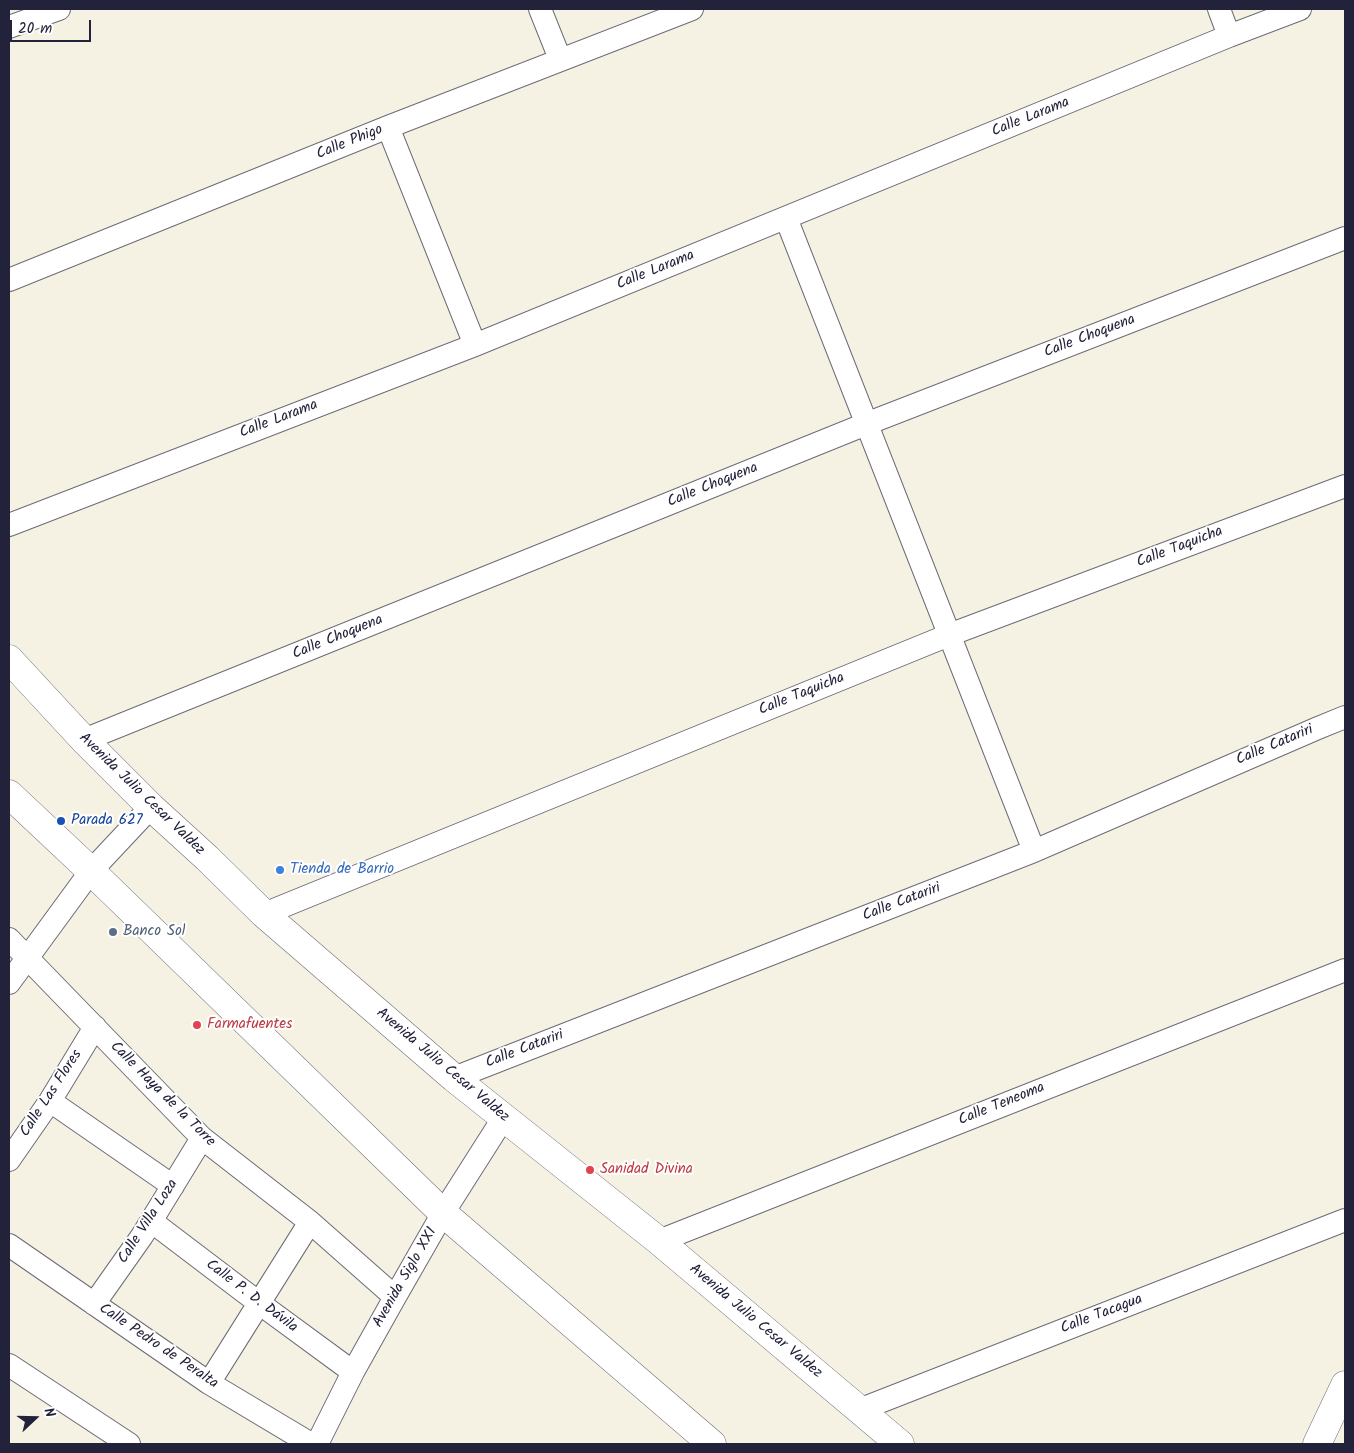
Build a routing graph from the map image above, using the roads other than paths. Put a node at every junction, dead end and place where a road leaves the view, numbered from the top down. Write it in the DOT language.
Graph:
graph roads {
  1 [pos="59,9"];
  2 [pos="540,9"];
  3 [pos="692,9"];
  4 [pos="1219,9"];
  5 [pos="1300,9"];
  6 [pos="9,27"];
  7 [pos="1229,36"];
  8 [pos="560,59"];
  9 [pos="388,127"];
  10 [pos="786,218"];
  11 [pos="1345,238"];
  12 [pos="9,280"];
  13 [pos="475,344"];
  14 [pos="866,424"];
  15 [pos="1345,486"];
  16 [pos="9,525"];
  17 [pos="949,635"];
  18 [pos="9,660"];
  19 [pos="1345,718"];
  20 [pos="84,740"];
  21 [pos="9,794"];
  22 [pos="151,807"];
  23 [pos="1034,851"];
  24 [pos="91,871"];
  25 [pos="264,914"];
  26 [pos="9,939"];
  27 [pos="27,957"];
  28 [pos="1345,970"];
  29 [pos="9,982"];
  30 [pos="95,1027"];
  31 [pos="454,1078"];
  32 [pos="50,1102"];
  33 [pos="504,1118"];
  34 [pos="202,1138"];
  35 [pos="9,1160"];
  36 [pos="173,1186"];
  37 [pos="443,1213"];
  38 [pos="151,1220"];
  39 [pos="1345,1220"];
  40 [pos="310,1222"];
  41 [pos="659,1241"];
  42 [pos="9,1245"];
  43 [pos="395,1297"];
  44 [pos="259,1303"];
  45 [pos="94,1304"];
  46 [pos="9,1365"];
  47 [pos="353,1372"];
  48 [pos="209,1383"];
  49 [pos="1345,1385"];
  50 [pos="859,1410"];
  51 [pos="129,1444"];
  52 [pos="311,1444"];
  53 [pos="317,1444"];
  54 [pos="712,1444"];
  55 [pos="900,1444"];
  56 [pos="1317,1444"];
  1 -- 6 [label="street"];
  2 -- 8 [label="street"];
  3 -- 8 [label="street, Calle Phigo"];
  4 -- 7 [label="street"];
  5 -- 7 [label="street, Calle Larama"];
  7 -- 10 [label="street, Calle Larama"];
  8 -- 9 [label="street, Calle Phigo"];
  9 -- 12 [label="street, Calle Phigo"];
  9 -- 13 [label="street"];
  10 -- 13 [label="street, Calle Larama"];
  10 -- 14 [label="street"];
  11 -- 14 [label="street, Calle Choquena"];
  13 -- 16 [label="street, Calle Larama"];
  14 -- 17 [label="street"];
  14 -- 20 [label="street, Calle Choquena"];
  15 -- 17 [label="street, Calle Taquicha"];
  17 -- 23 [label="street"];
  17 -- 25 [label="street, Calle Taquicha"];
  18 -- 20 [label="main road, Avenida Julio Cesar Valdez"];
  19 -- 23 [label="street, Calle Catariri"];
  20 -- 22 [label="main road, Avenida Julio Cesar Valdez"];
  21 -- 24 [label="main road"];
  22 -- 24 [label="street"];
  22 -- 25 [label="main road, Avenida Julio Cesar Valdez"];
  23 -- 31 [label="street, Calle Catariri"];
  24 -- 27 [label="street"];
  24 -- 37 [label="main road"];
  25 -- 31 [label="main road, Avenida Julio Cesar Valdez"];
  26 -- 27 [label="street, Calle Haya de la Torre"];
  27 -- 29 [label="street"];
  27 -- 30 [label="street, Calle Haya de la Torre"];
  28 -- 41 [label="street, Calle Teneoma"];
  30 -- 32 [label="street, Calle Las Flores"];
  30 -- 34 [label="street, Calle Haya de la Torre"];
  31 -- 33 [label="main road, Avenida Julio Cesar Valdez"];
  32 -- 35 [label="street, Calle Las Flores"];
  32 -- 36 [label="street"];
  33 -- 37 [label="street, Avenida Siglo XXI"];
  33 -- 41 [label="main road, Avenida Julio Cesar Valdez"];
  34 -- 36 [label="street, Calle Villa Loza"];
  34 -- 40 [label="street, Calle Haya de la Torre"];
  36 -- 38 [label="street, Calle Villa Loza"];
  37 -- 43 [label="street, Avenida Siglo XXI"];
  37 -- 54 [label="main road"];
  38 -- 44 [label="street, Calle P. D. Dávila"];
  38 -- 45 [label="street, Calle Villa Loza"];
  39 -- 50 [label="street, Calle Tacagua"];
  40 -- 43 [label="street, Calle Haya de la Torre"];
  40 -- 44 [label="street"];
  41 -- 50 [label="main road, Avenida Julio Cesar Valdez"];
  42 -- 45 [label="street, Calle Pedro de Peralta"];
  43 -- 47 [label="street, Avenida Siglo XXI"];
  44 -- 47 [label="street, Calle P. D. Dávila"];
  44 -- 48 [label="street"];
  45 -- 48 [label="street, Calle Pedro de Peralta"];
  46 -- 51 [label="street"];
  47 -- 53 [label="street, Avenida Siglo XXI"];
  48 -- 52 [label="street, Calle Pedro de Peralta"];
  49 -- 56 [label="main road"];
  50 -- 55 [label="main road, Avenida Julio Cesar Valdez"];
}
